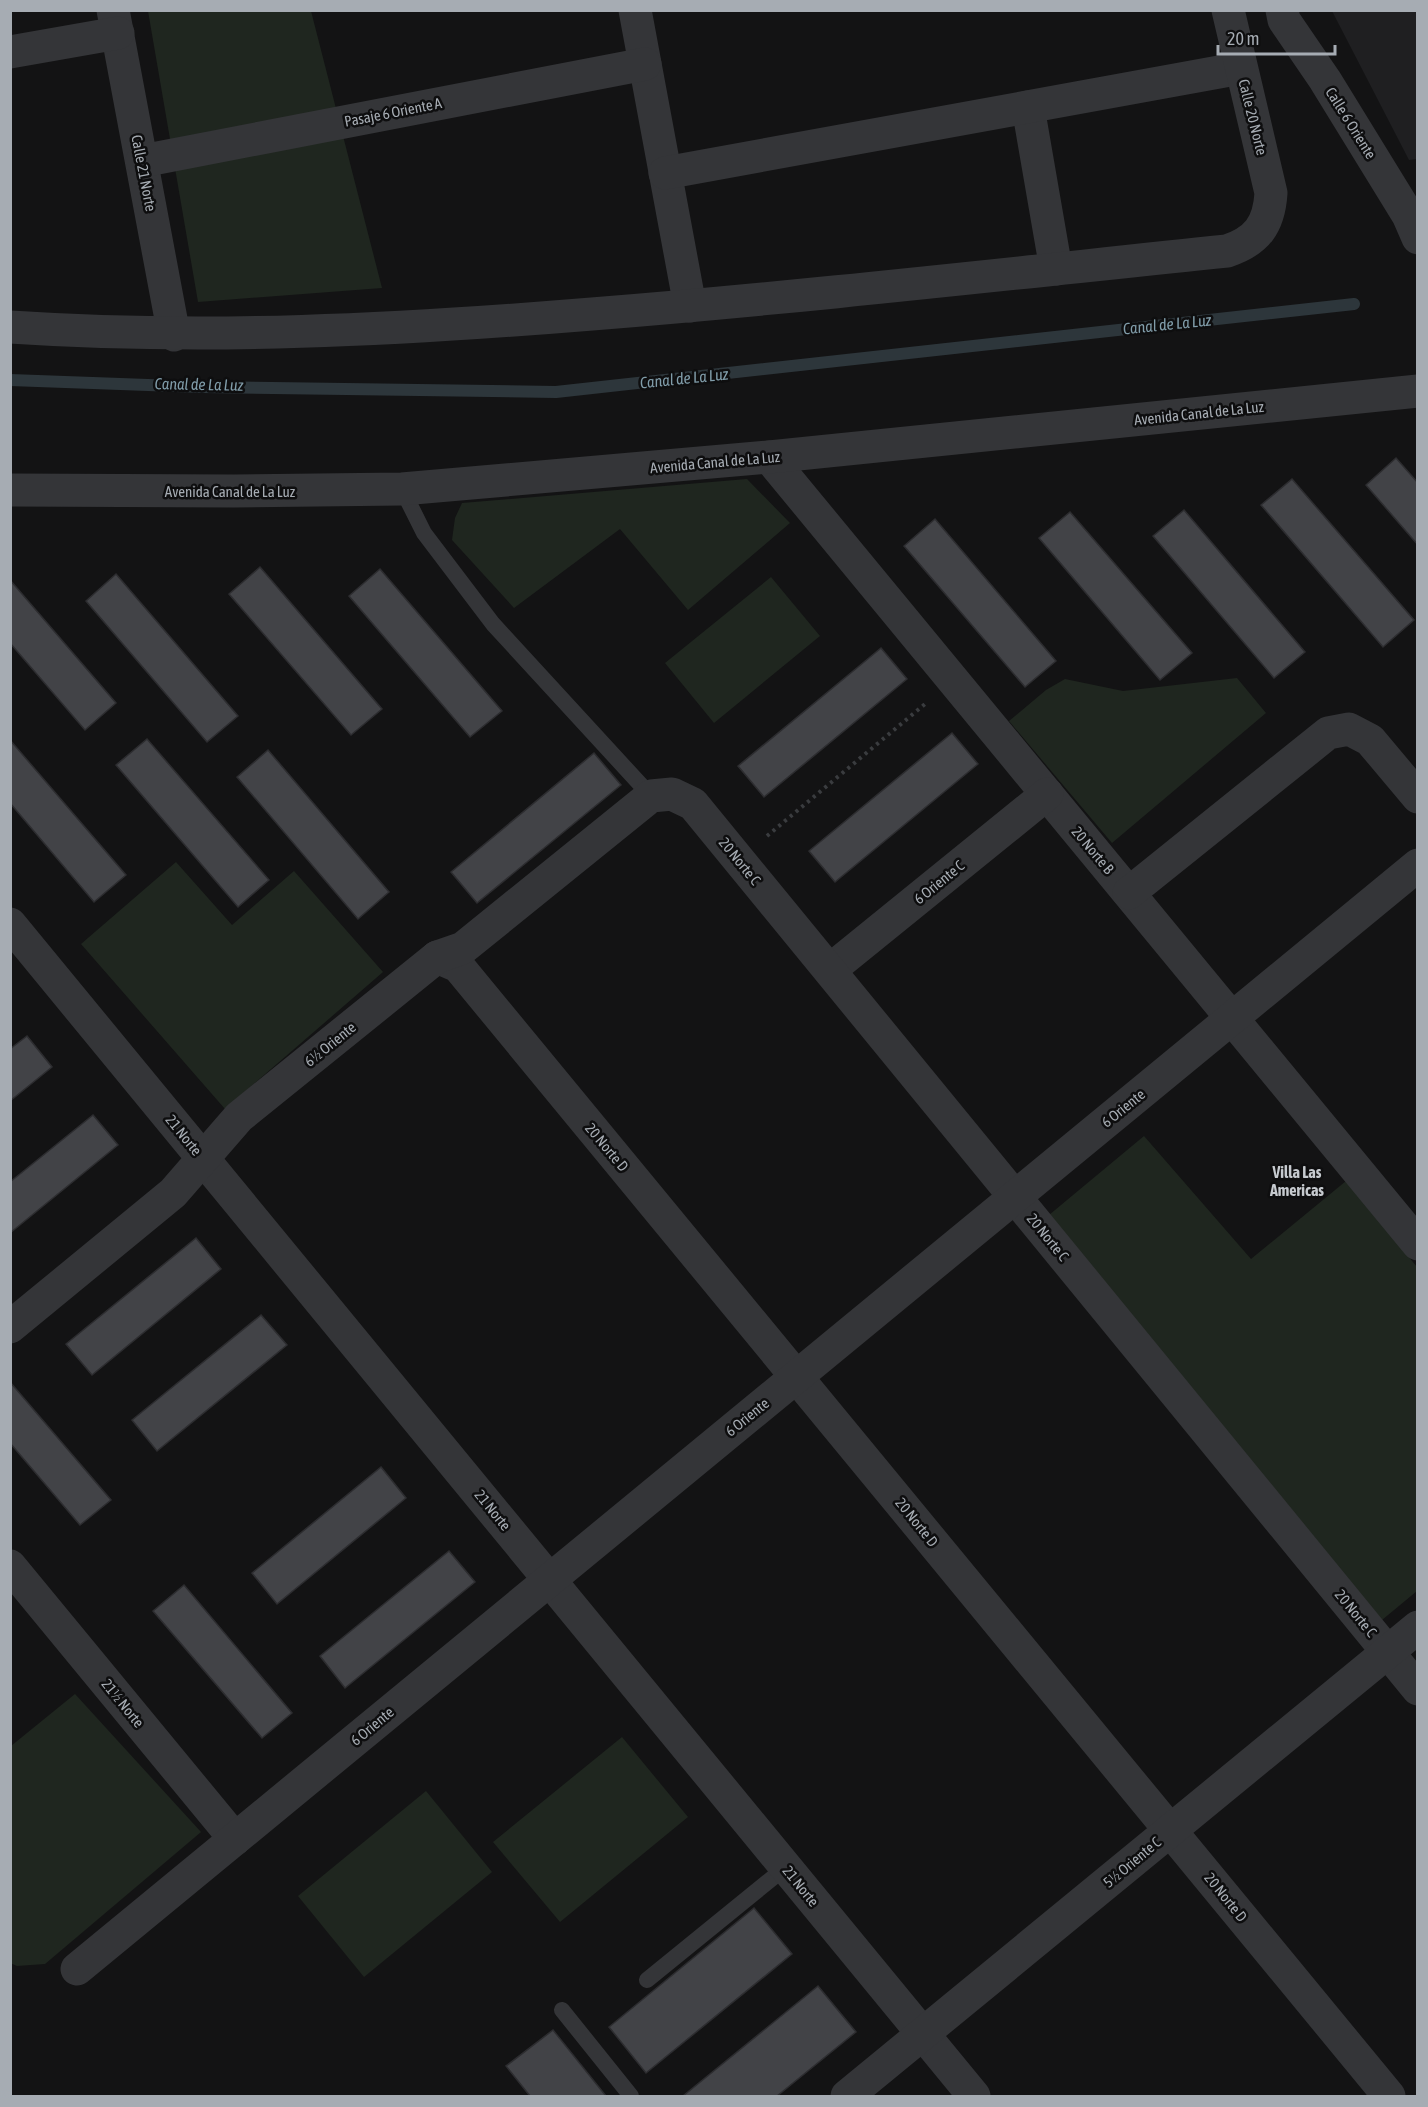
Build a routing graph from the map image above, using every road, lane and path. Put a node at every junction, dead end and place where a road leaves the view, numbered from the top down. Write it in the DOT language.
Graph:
graph roads {
  1 [pos="635,10"];
  2 [pos="1228,10"];
  3 [pos="1282,10"];
  4 [pos="116,22"];
  5 [pos="10,52"];
  6 [pos="645,64"];
  7 [pos="1241,68"];
  8 [pos="1028,107"];
  9 [pos="142,160"];
  10 [pos="665,173"];
  11 [pos="1414,222"];
  12 [pos="1056,269"];
  13 [pos="690,306"];
  14 [pos="10,327"];
  15 [pos="174,335"];
  16 [pos="1418,392"];
  17 [pos="769,457"];
  18 [pos="402,489"];
  19 [pos="10,490"];
  20 [pos="954,681"];
  21 [pos="1047,794"];
  22 [pos="662,795"];
  23 [pos="1418,797"];
  24 [pos="738,860"];
  25 [pos="1418,865"];
  26 [pos="1129,893"];
  27 [pos="10,924"];
  28 [pos="437,957"];
  29 [pos="830,970"];
  30 [pos="1232,1018"];
  31 [pos="203,1158"];
  32 [pos="1015,1197"];
  33 [pos="1418,1244"];
  34 [pos="10,1327"];
  35 [pos="796,1377"];
  36 [pos="10,1566"];
  37 [pos="550,1580"];
  38 [pos="1418,1627"];
  39 [pos="1387,1652"];
  40 [pos="1418,1689"];
  41 [pos="1170,1830"];
  42 [pos="235,1839"];
  43 [pos="786,1867"];
  44 [pos="77,1969"];
  45 [pos="647,1980"];
  46 [pos="562,2010"];
  47 [pos="923,2034"];
  48 [pos="631,2097"];
  49 [pos="847,2097"];
  50 [pos="974,2097"];
  51 [pos="1389,2097"];
  1 -- 6 [label="street"];
  2 -- 7 [label="street, Calle 20 Norte"];
  3 -- 11 [label="street, Calle 6 Oriente"];
  4 -- 5 [label="street"];
  4 -- 9 [label="street, Calle 21 Norte"];
  6 -- 9 [label="street, Pasaje 6 Oriente A"];
  6 -- 10 [label="street"];
  7 -- 8 [label="street"];
  7 -- 12 [label="street, Calle 20 Norte"];
  8 -- 10 [label="street"];
  8 -- 12 [label="street"];
  9 -- 15 [label="street, Calle 21 Norte"];
  10 -- 13 [label="street"];
  12 -- 13 [label="street"];
  13 -- 15 [label="street"];
  14 -- 15 [label="street"];
  16 -- 17 [label="street, Avenida Canal de La Luz"];
  17 -- 18 [label="street, Avenida Canal de La Luz"];
  17 -- 20 [label="street, 20 Norte B"];
  18 -- 19 [label="street, Avenida Canal de La Luz"];
  18 -- 22 [label="lane"];
  20 -- 21 [label="street, 20 Norte B"];
  20 -- 24 [label="path"];
  21 -- 26 [label="street, 20 Norte B"];
  21 -- 29 [label="street, 6 Oriente C"];
  22 -- 24 [label="street, 20 Norte C"];
  22 -- 28 [label="street, 6½ Oriente"];
  23 -- 26 [label="street"];
  24 -- 29 [label="street, 20 Norte C"];
  25 -- 30 [label="street, 6 Oriente"];
  26 -- 30 [label="street, 20 Norte B"];
  27 -- 31 [label="street, 21 Norte"];
  28 -- 31 [label="street, 6½ Oriente"];
  28 -- 35 [label="street, 20 Norte D"];
  29 -- 32 [label="street, 20 Norte C"];
  30 -- 32 [label="street, 6 Oriente"];
  30 -- 33 [label="street, 20 Norte B"];
  31 -- 34 [label="street, 6½ Oriente"];
  31 -- 37 [label="street, 21 Norte"];
  32 -- 35 [label="street, 6 Oriente"];
  32 -- 39 [label="street, 20 Norte C"];
  35 -- 37 [label="street, 6 Oriente"];
  35 -- 41 [label="street, 20 Norte D"];
  36 -- 42 [label="street, 21½ Norte"];
  37 -- 42 [label="street, 6 Oriente"];
  37 -- 43 [label="street, 21 Norte"];
  38 -- 39 [label="street, 5½ Oriente C"];
  39 -- 40 [label="street, 20 Norte C"];
  39 -- 41 [label="street, 5½ Oriente C"];
  41 -- 47 [label="street, 5½ Oriente C"];
  41 -- 51 [label="street, 20 Norte D"];
  42 -- 44 [label="street, 6 Oriente"];
  43 -- 45 [label="lane"];
  43 -- 47 [label="street, 21 Norte"];
  46 -- 48 [label="lane"];
  47 -- 49 [label="street, 5½ Oriente C"];
  47 -- 50 [label="street, 21 Norte"];
}
